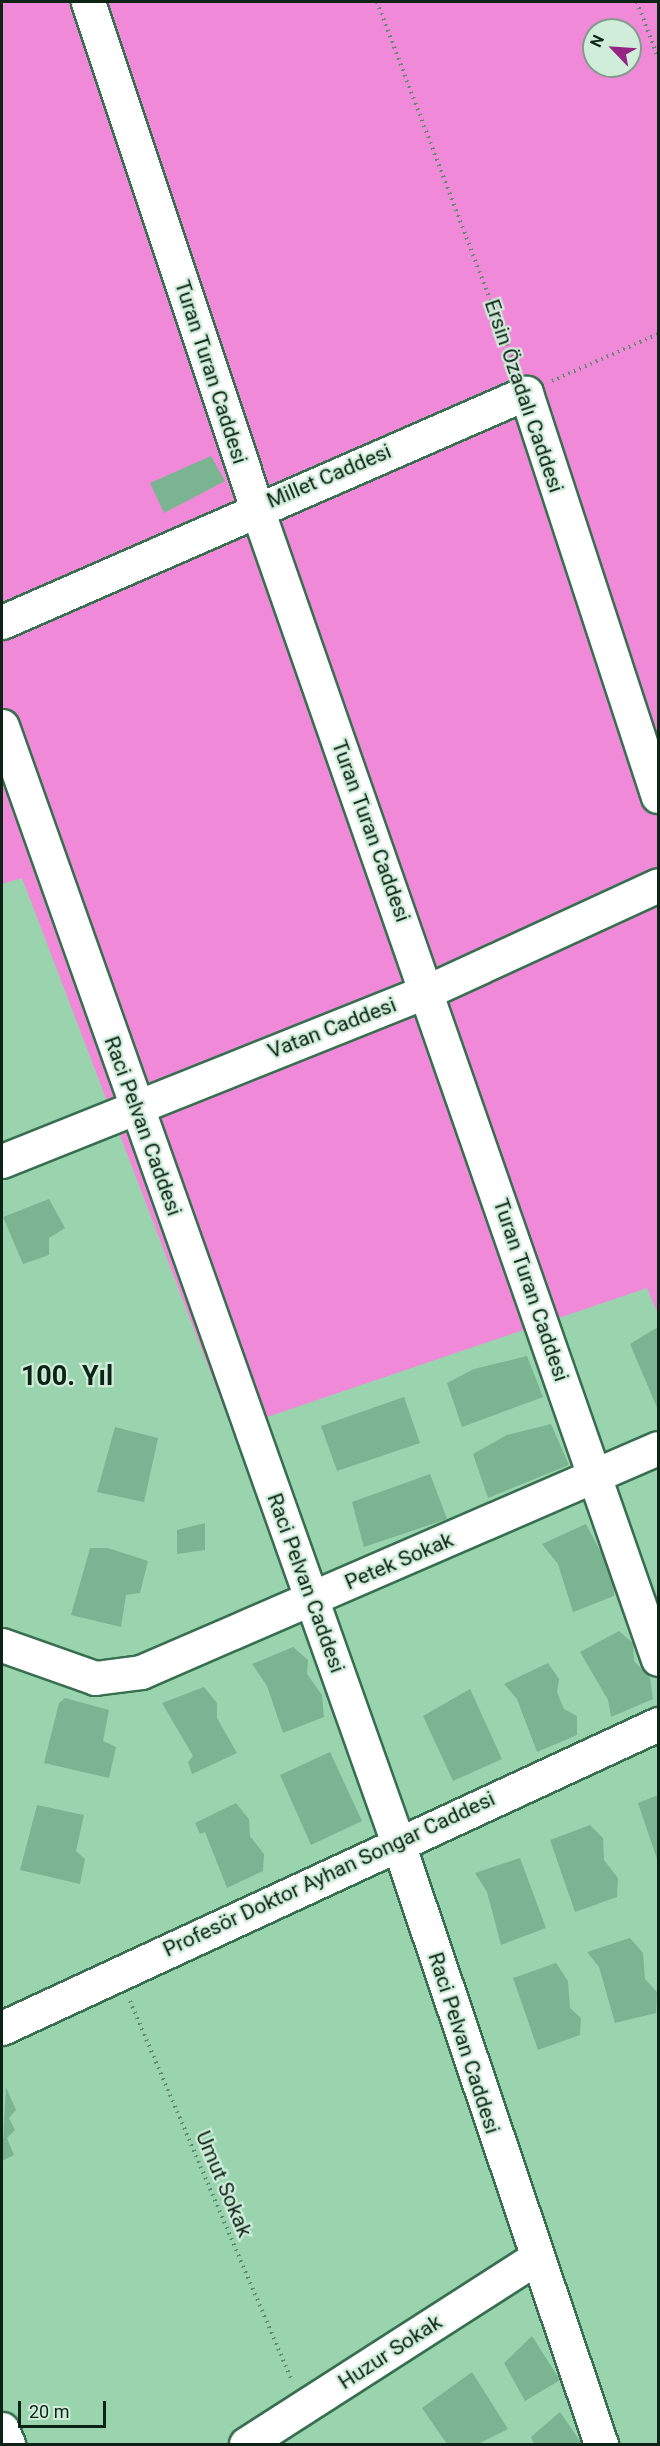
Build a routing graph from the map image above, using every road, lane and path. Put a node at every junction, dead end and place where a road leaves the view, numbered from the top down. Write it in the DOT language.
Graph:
graph roads {
  1 [pos="88,2"];
  2 [pos="377,2"];
  3 [pos="637,2"];
  4 [pos="658,58"];
  5 [pos="658,334"];
  6 [pos="526,393"];
  7 [pos="256,507"];
  8 [pos="2,622"];
  9 [pos="2,726"];
  10 [pos="658,795"];
  11 [pos="658,885"];
  12 [pos="428,991"];
  13 [pos="136,1105"];
  14 [pos="2,1161"];
  15 [pos="658,1448"];
  16 [pos="595,1476"];
  17 [pos="311,1598"];
  18 [pos="2,1645"];
  19 [pos="658,1659"];
  20 [pos="658,1724"];
  21 [pos="397,1840"];
  22 [pos="118,1972"];
  23 [pos="2,2028"];
  24 [pos="534,2259"];
  25 [pos="303,2407"];
  26 [pos="2,2429"];
  27 [pos="8,2445"];
  28 [pos="246,2445"];
  29 [pos="601,2445"];
  1 -- 7 [label="street, Turan Turan Caddesi"];
  2 -- 6 [label="path, Ersin Özadalı Caddesi"];
  3 -- 4 [label="path"];
  5 -- 6 [label="path"];
  6 -- 7 [label="street, Millet Caddesi"];
  6 -- 10 [label="street, Ersin Özadalı Caddesi"];
  7 -- 8 [label="street, Millet Caddesi"];
  7 -- 12 [label="street, Turan Turan Caddesi"];
  9 -- 13 [label="street, Raci Pelvan Caddesi"];
  11 -- 12 [label="street, Vatan Caddesi"];
  12 -- 13 [label="street, Vatan Caddesi"];
  12 -- 16 [label="street, Turan Turan Caddesi"];
  13 -- 14 [label="street, Vatan Caddesi"];
  13 -- 17 [label="street, Raci Pelvan Caddesi"];
  15 -- 16 [label="street, Petek Sokak"];
  16 -- 17 [label="street, Petek Sokak"];
  16 -- 19 [label="street, Turan Turan Caddesi"];
  17 -- 18 [label="street, Petek Sokak"];
  17 -- 21 [label="street, Raci Pelvan Caddesi"];
  20 -- 21 [label="street, Profesör Doktor Ayhan Songar Caddesi"];
  21 -- 22 [label="street, Profesör Doktor Ayhan Songar Caddesi"];
  21 -- 24 [label="street, Raci Pelvan Caddesi"];
  22 -- 23 [label="street, Profesör Doktor Ayhan Songar Caddesi"];
  22 -- 25 [label="path, Umut Sokak"];
  24 -- 25 [label="street, Huzur Sokak"];
  24 -- 29 [label="street, Raci Pelvan Caddesi"];
  25 -- 28 [label="street, Huzur Sokak"];
  26 -- 27 [label="street"];
}
